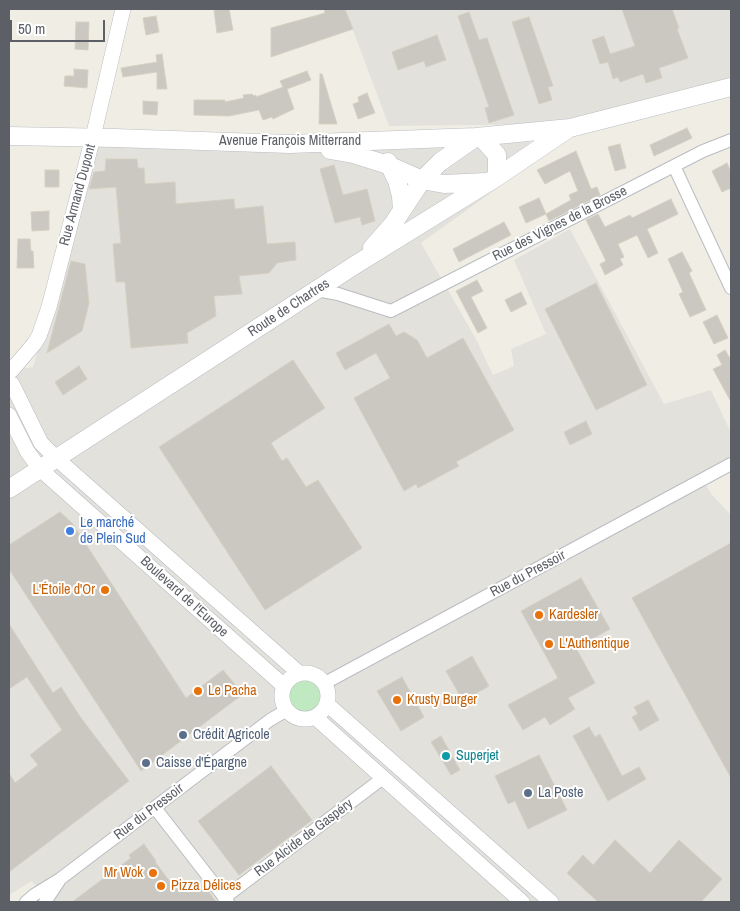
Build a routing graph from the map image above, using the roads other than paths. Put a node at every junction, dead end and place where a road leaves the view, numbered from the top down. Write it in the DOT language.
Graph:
graph roads {
  1 [pos="123,9"];
  2 [pos="731,87"];
  3 [pos="570,128"];
  4 [pos="9,136"];
  5 [pos="93,137"];
  6 [pos="479,137"];
  7 [pos="397,140"];
  8 [pos="731,140"];
  9 [pos="290,144"];
  10 [pos="388,165"];
  11 [pos="674,166"];
  12 [pos="493,179"];
  13 [pos="422,180"];
  14 [pos="402,210"];
  15 [pos="355,265"];
  16 [pos="731,288"];
  17 [pos="317,290"];
  18 [pos="10,378"];
  19 [pos="9,415"];
  20 [pos="56,458"];
  21 [pos="731,464"];
  22 [pos="40,469"];
  23 [pos="9,489"];
  24 [pos="131,525"];
  25 [pos="118,538"];
  26 [pos="299,673"];
  27 [pos="324,683"];
  28 [pos="284,686"];
  29 [pos="327,704"];
  30 [pos="287,710"];
  31 [pos="315,717"];
  32 [pos="383,778"];
  33 [pos="155,808"];
  34 [pos="60,879"];
  35 [pos="226,900"];
  36 [pos="26,902"];
  37 [pos="45,902"];
  38 [pos="522,902"];
  39 [pos="550,902"];
  1 -- 5 [label="street, Rue Armand Dupont"];
  2 -- 3 [label="main road"];
  3 -- 6 [label="main road, Avenue François Mitterrand"];
  3 -- 12 [label="main road, Route de Chartres"];
  4 -- 5 [label="main road, Avenue François Mitterrand"];
  5 -- 9 [label="main road, Avenue François Mitterrand"];
  5 -- 18 [label="street, Rue Armand Dupont"];
  6 -- 7 [label="main road, Avenue François Mitterrand"];
  6 -- 12 [label="main road"];
  6 -- 13 [label="main road"];
  7 -- 9 [label="main road, Avenue François Mitterrand"];
  7 -- 10 [label="main road"];
  8 -- 11 [label="street, Rue des Vignes de la Brosse"];
  9 -- 10 [label="main road"];
  10 -- 13 [label="main road"];
  10 -- 14 [label="main road"];
  11 -- 16 [label="street"];
  11 -- 17 [label="street, Rue des Vignes de la Brosse"];
  12 -- 13 [label="main road"];
  12 -- 15 [label="main road, Route de Chartres"];
  13 -- 14 [label="main road"];
  14 -- 15 [label="main road"];
  15 -- 17 [label="main road, Route de Chartres"];
  17 -- 20 [label="main road, Route de Chartres"];
  18 -- 20 [label="street, Rue Armand Dupont"];
  19 -- 22 [label="street"];
  20 -- 22 [label="main road, Route de Chartres"];
  20 -- 24 [label="street, Boulevard de l'Europe"];
  21 -- 27 [label="street, Rue du Pressoir"];
  22 -- 23 [label="main road, Route de Chartres"];
  22 -- 25 [label="street, Boulevard de l'Europe"];
  24 -- 25 [label="street"];
  24 -- 26 [label="street, Boulevard de l'Europe"];
  25 -- 28 [label="street, Boulevard de l'Europe"];
  26 -- 27 [label="street, Boulevard de l'Europe"];
  26 -- 28 [label="street"];
  27 -- 29 [label="street"];
  28 -- 30 [label="street"];
  29 -- 31 [label="street"];
  29 -- 39 [label="street"];
  30 -- 31 [label="street"];
  30 -- 33 [label="street, Rue du Pressoir"];
  31 -- 32 [label="street"];
  32 -- 35 [label="street, Rue Alcide de Gaspéry"];
  32 -- 38 [label="street"];
  33 -- 34 [label="street, Rue du Pressoir"];
  33 -- 35 [label="street"];
  34 -- 36 [label="street, Rue du Pressoir"];
  34 -- 37 [label="street, Rue du Pressoir"];
}
